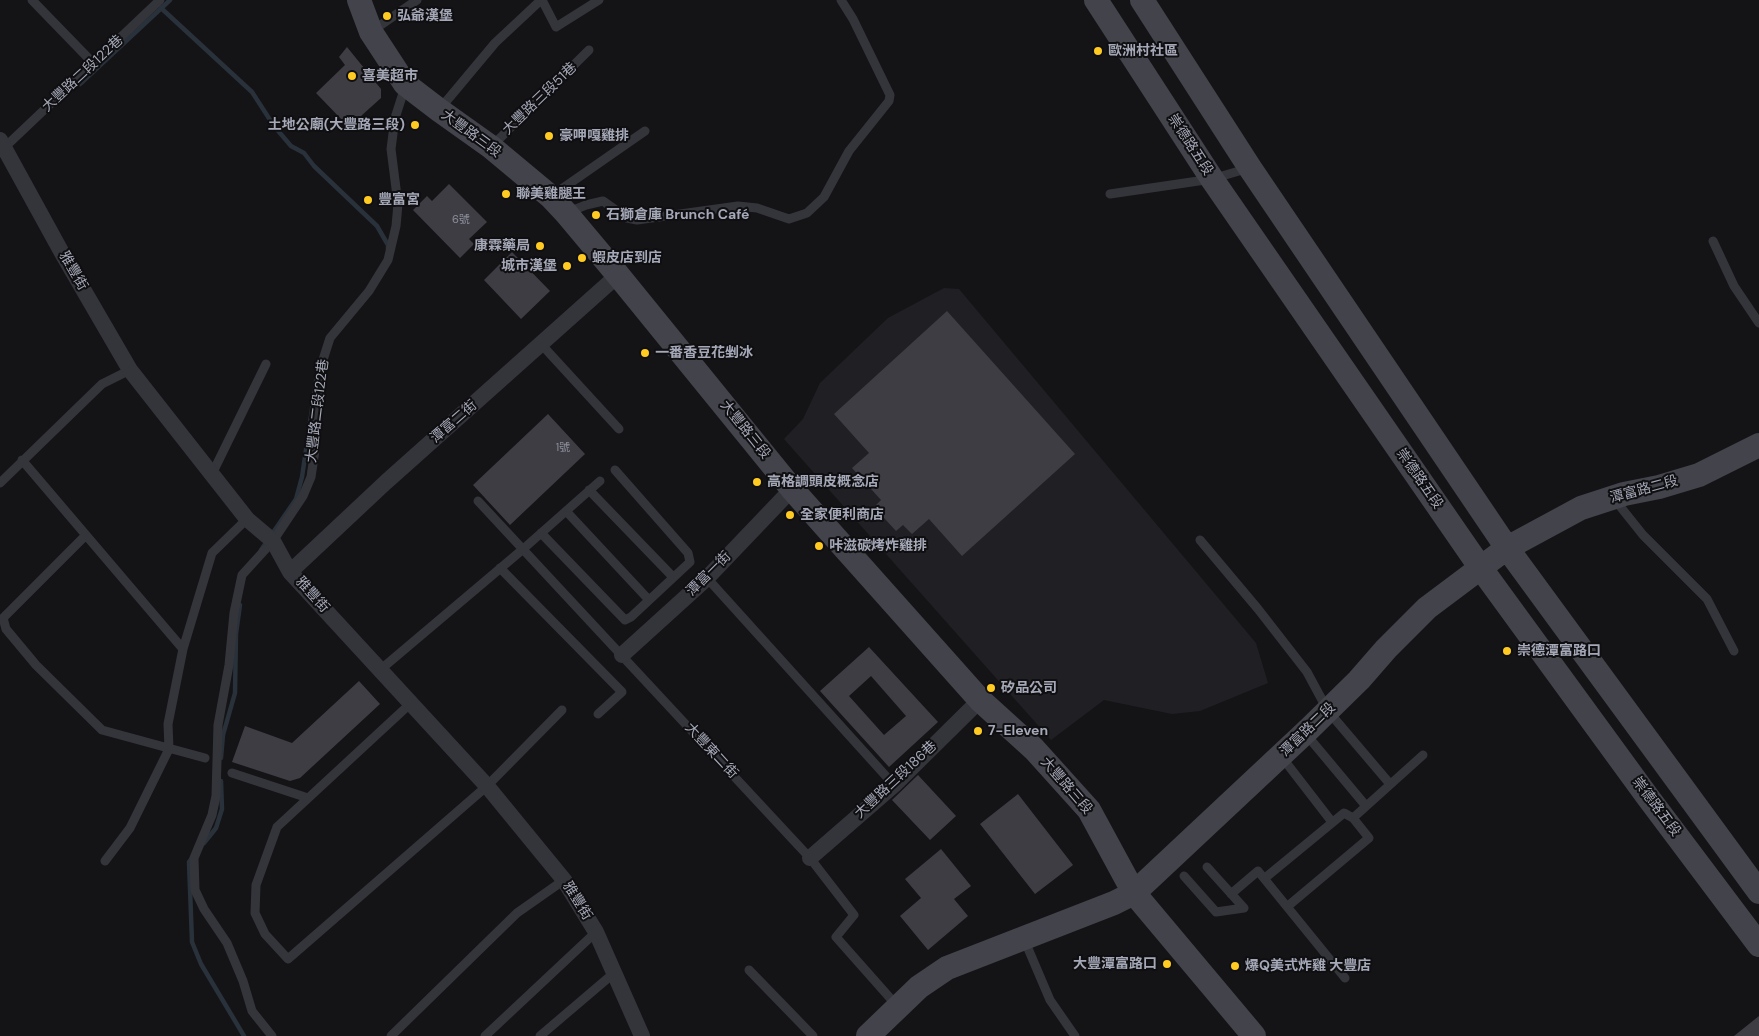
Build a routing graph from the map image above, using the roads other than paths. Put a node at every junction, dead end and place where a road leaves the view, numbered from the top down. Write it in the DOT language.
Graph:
graph roads {
  1 [pos="32,0"];
  2 [pos="160,0"];
  3 [pos="359,0"];
  4 [pos="417,0"];
  5 [pos="541,0"];
  6 [pos="599,0"];
  7 [pos="841,0"];
  8 [pos="1096,0"];
  9 [pos="1142,0"];
  10 [pos="371,32"];
  11 [pos="589,50"];
  12 [pos="94,64"];
  13 [pos="406,84"];
  14 [pos="439,110"];
  15 [pos="645,131"];
  16 [pos="491,147"];
  17 [pos="3,150"];
  18 [pos="1250,168"];
  19 [pos="1212,179"];
  20 [pos="1110,194"];
  21 [pos="558,205"];
  22 [pos="1713,241"];
  23 [pos="618,274"];
  24 [pos="1759,323"];
  25 [pos="541,344"];
  26 [pos="266,364"];
  27 [pos="130,370"];
  28 [pos="619,429"];
  29 [pos="1759,445"];
  30 [pos="22,460"];
  31 [pos="615,470"];
  32 [pos="212,474"];
  33 [pos="600,481"];
  34 [pos="0,483"];
  35 [pos="792,489"];
  36 [pos="589,490"];
  37 [pos="1613,498"];
  38 [pos="478,502"];
  39 [pos="566,511"];
  40 [pos="247,519"];
  41 [pos="541,533"];
  42 [pos="86,535"];
  43 [pos="1200,540"];
  44 [pos="273,541"];
  45 [pos="1507,548"];
  46 [pos="522,550"];
  47 [pos="1480,567"];
  48 [pos="500,568"];
  49 [pos="290,572"];
  50 [pos="673,578"];
  51 [pos="707,578"];
  52 [pos="649,600"];
  53 [pos="183,649"];
  54 [pos="1734,650"];
  55 [pos="622,655"];
  56 [pos="380,670"];
  57 [pos="980,700"];
  58 [pos="411,703"];
  59 [pos="562,710"];
  60 [pos="1328,711"];
  61 [pos="598,714"];
  62 [pos="1305,733"];
  63 [pos="169,749"];
  64 [pos="1423,755"];
  65 [pos="1281,756"];
  66 [pos="205,758"];
  67 [pos="232,773"];
  68 [pos="1390,784"];
  69 [pos="894,785"];
  70 [pos="487,786"];
  71 [pos="308,798"];
  72 [pos="1366,806"];
  73 [pos="1352,818"];
  74 [pos="1332,822"];
  75 [pos="810,858"];
  76 [pos="105,862"];
  77 [pos="1207,868"];
  78 [pos="1184,876"];
  79 [pos="1265,878"];
  80 [pos="564,880"];
  81 [pos="1759,892"];
  82 [pos="1134,893"];
  83 [pos="1231,894"];
  84 [pos="1288,906"];
  85 [pos="596,932"];
  86 [pos="1024,939"];
  87 [pos="1759,945"];
  88 [pos="749,970"];
  89 [pos="614,973"];
  90 [pos="1345,978"];
  91 [pos="898,1007"];
  92 [pos="272,1036"];
  93 [pos="391,1036"];
  94 [pos="485,1036"];
  95 [pos="540,1036"];
  96 [pos="642,1036"];
  97 [pos="814,1036"];
  98 [pos="868,1036"];
  99 [pos="1075,1036"];
  100 [pos="1254,1036"];
  1 -- 12 [label="lane"];
  2 -- 12 [label="lane, 大豐路二段122巷"];
  3 -- 10 [label="street, 大豐路三段"];
  4 -- 10 [label="lane"];
  5 -- 6 [label="lane"];
  5 -- 14 [label="lane"];
  7 -- 21 [label="lane"];
  8 -- 19 [label="street, 崇德路五段"];
  9 -- 18 [label="street"];
  10 -- 13 [label="street, 大豐路三段"];
  11 -- 16 [label="lane, 大豐路三段51巷"];
  12 -- 17 [label="lane, 大豐路二段122巷"];
  13 -- 14 [label="street, 大豐路三段"];
  13 -- 44 [label="lane, 大豐路二段122巷"];
  14 -- 16 [label="street, 大豐路三段"];
  15 -- 21 [label="lane"];
  16 -- 21 [label="street, 大豐路三段"];
  17 -- 27 [label="street, 雅豐街"];
  18 -- 19 [label="lane"];
  18 -- 45 [label="street"];
  19 -- 20 [label="lane"];
  19 -- 47 [label="street, 崇德路五段"];
  21 -- 23 [label="street, 大豐路三段"];
  22 -- 24 [label="lane"];
  23 -- 25 [label="street, 潭富二街"];
  23 -- 35 [label="street, 大豐路三段"];
  25 -- 28 [label="lane"];
  25 -- 49 [label="street, 潭富二街"];
  26 -- 32 [label="lane"];
  27 -- 30 [label="lane"];
  27 -- 32 [label="street, 雅豐街"];
  29 -- 37 [label="street, 潭富路二段"];
  30 -- 34 [label="lane"];
  30 -- 42 [label="lane"];
  31 -- 50 [label="lane"];
  32 -- 40 [label="street, 雅豐街"];
  33 -- 36 [label="lane"];
  35 -- 51 [label="street, 潭富一街"];
  35 -- 57 [label="street, 大豐路三段"];
  36 -- 39 [label="lane"];
  36 -- 50 [label="lane"];
  37 -- 45 [label="street, 潭富路二段"];
  37 -- 54 [label="lane"];
  38 -- 46 [label="lane, 大豐東二街"];
  39 -- 41 [label="lane"];
  39 -- 52 [label="lane"];
  40 -- 44 [label="street, 雅豐街"];
  40 -- 53 [label="lane"];
  41 -- 46 [label="lane"];
  41 -- 52 [label="lane"];
  42 -- 53 [label="lane"];
  42 -- 63 [label="lane"];
  43 -- 60 [label="lane"];
  44 -- 49 [label="street, 雅豐街"];
  44 -- 92 [label="lane, 大豐路二段122巷"];
  45 -- 47 [label="street, 潭富路二段"];
  45 -- 81 [label="street"];
  46 -- 48 [label="lane"];
  46 -- 55 [label="lane, 大豐東二街"];
  47 -- 60 [label="street, 潭富路二段"];
  47 -- 87 [label="street, 崇德路五段"];
  48 -- 56 [label="lane"];
  48 -- 61 [label="lane"];
  49 -- 56 [label="street, 雅豐街"];
  50 -- 52 [label="lane"];
  51 -- 55 [label="street, 潭富一街"];
  51 -- 69 [label="lane"];
  53 -- 63 [label="lane"];
  55 -- 75 [label="lane, 大豐東二街"];
  56 -- 58 [label="street, 雅豐街"];
  57 -- 69 [label="street, 大豐路三段186巷"];
  57 -- 82 [label="street, 大豐路三段"];
  58 -- 70 [label="street, 雅豐街"];
  58 -- 71 [label="lane"];
  59 -- 70 [label="lane"];
  60 -- 62 [label="street, 潭富路二段"];
  60 -- 68 [label="lane"];
  62 -- 65 [label="street, 潭富路二段"];
  62 -- 72 [label="lane"];
  63 -- 66 [label="lane"];
  63 -- 76 [label="lane"];
  64 -- 68 [label="lane"];
  65 -- 74 [label="lane"];
  65 -- 82 [label="street, 潭富路二段"];
  67 -- 71 [label="lane"];
  68 -- 72 [label="lane"];
  69 -- 75 [label="street, 大豐路三段186巷"];
  70 -- 71 [label="lane"];
  70 -- 80 [label="street, 雅豐街"];
  72 -- 73 [label="lane"];
  73 -- 74 [label="lane"];
  73 -- 84 [label="lane"];
  74 -- 79 [label="lane"];
  75 -- 91 [label="lane, 大豐東二街"];
  77 -- 83 [label="lane"];
  78 -- 83 [label="lane"];
  79 -- 83 [label="lane"];
  79 -- 84 [label="lane"];
  80 -- 85 [label="street, 雅豐街"];
  80 -- 93 [label="lane"];
  82 -- 86 [label="street, 潭富路二段"];
  82 -- 100 [label="street, 大豐路三段"];
  84 -- 90 [label="lane"];
  85 -- 89 [label="street, 雅豐街"];
  85 -- 94 [label="lane"];
  86 -- 91 [label="street, 潭富路二段"];
  86 -- 99 [label="lane"];
  88 -- 97 [label="lane"];
  89 -- 95 [label="lane"];
  89 -- 96 [label="street, 雅豐街"];
  91 -- 98 [label="street, 潭富路二段"];
}
